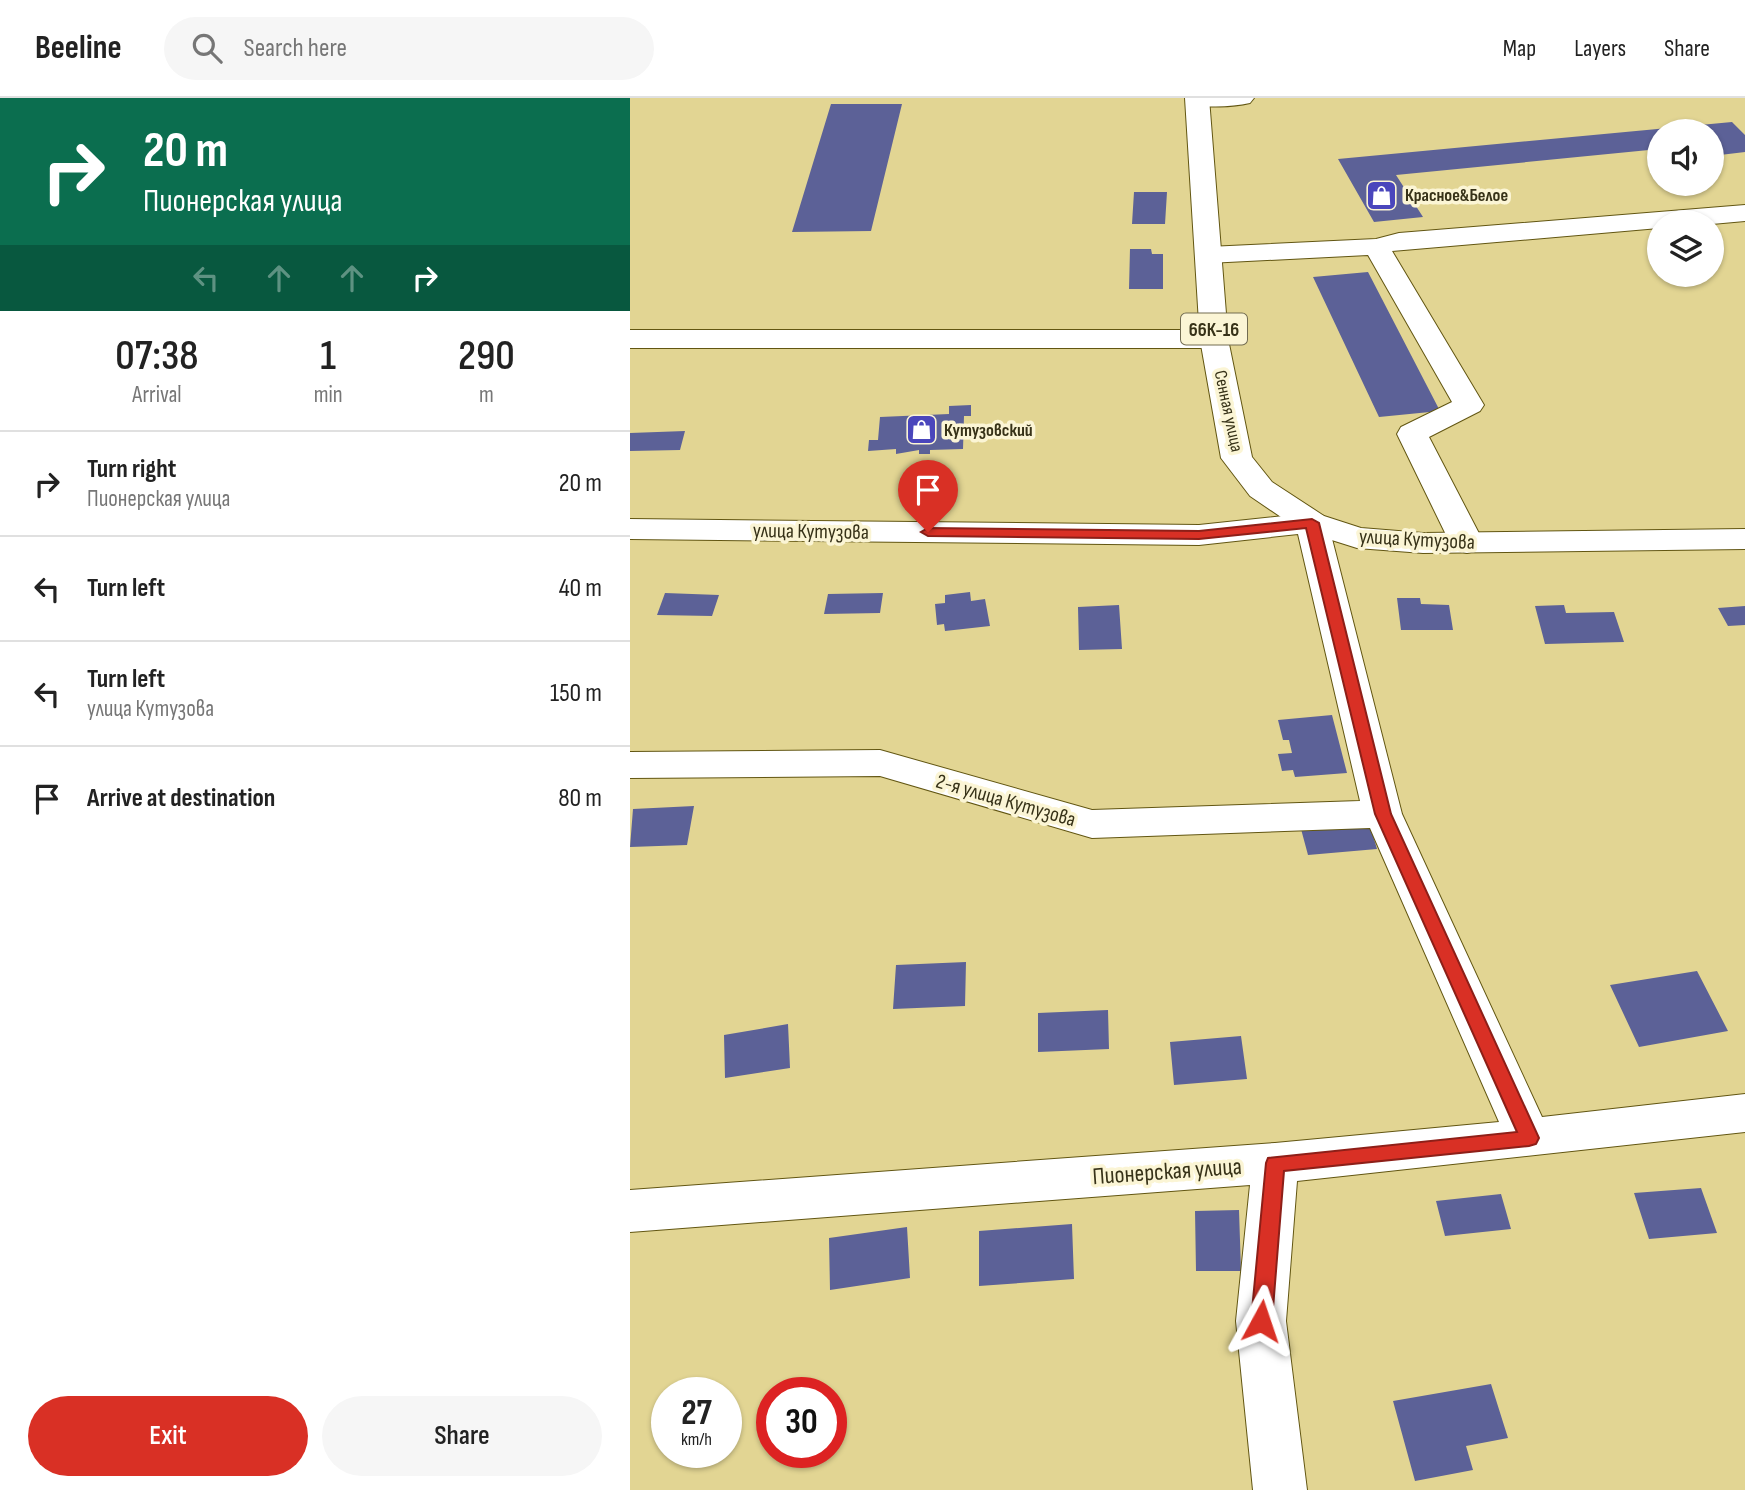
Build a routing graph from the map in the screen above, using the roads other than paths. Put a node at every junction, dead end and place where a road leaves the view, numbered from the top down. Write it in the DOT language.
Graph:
graph roads {
  1 [pos="1242,98"];
  2 [pos="1197,99"];
  3 [pos="1745,213"];
  4 [pos="1376,247"];
  5 [pos="1208,255"];
  6 [pos="630,339"];
  7 [pos="1214,339"];
  8 [pos="1312,523"];
  9 [pos="630,529"];
  10 [pos="1745,539"];
  11 [pos="1466,543"];
  12 [pos="630,765"];
  13 [pos="1383,814"];
  14 [pos="1745,1113"];
  15 [pos="1529,1138"];
  16 [pos="1275,1163"];
  17 [pos="630,1210"];
  18 [pos="1280,1490"];
  1 -- 2 [label="street"];
  2 -- 5 [label="street, Сенная улица / 66К-16"];
  3 -- 4 [label="street"];
  4 -- 5 [label="street"];
  4 -- 11 [label="street"];
  5 -- 7 [label="street, Сенная улица / 66К-16"];
  6 -- 7 [label="street"];
  7 -- 8 [label="street, Сенная улица / 66К-16"];
  8 -- 9 [label="street, улица Кутузова"];
  8 -- 11 [label="street, улица Кутузова / 66К-16"];
  8 -- 13 [label="street"];
  10 -- 11 [label="street, улица Кутузова / 66К-16"];
  12 -- 13 [label="street, 2-я улица Кутузова"];
  13 -- 15 [label="street"];
  14 -- 15 [label="street, Пионерская улица"];
  15 -- 16 [label="street, Пионерская улица"];
  16 -- 17 [label="street, Пионерская улица"];
  16 -- 18 [label="street"];
}
